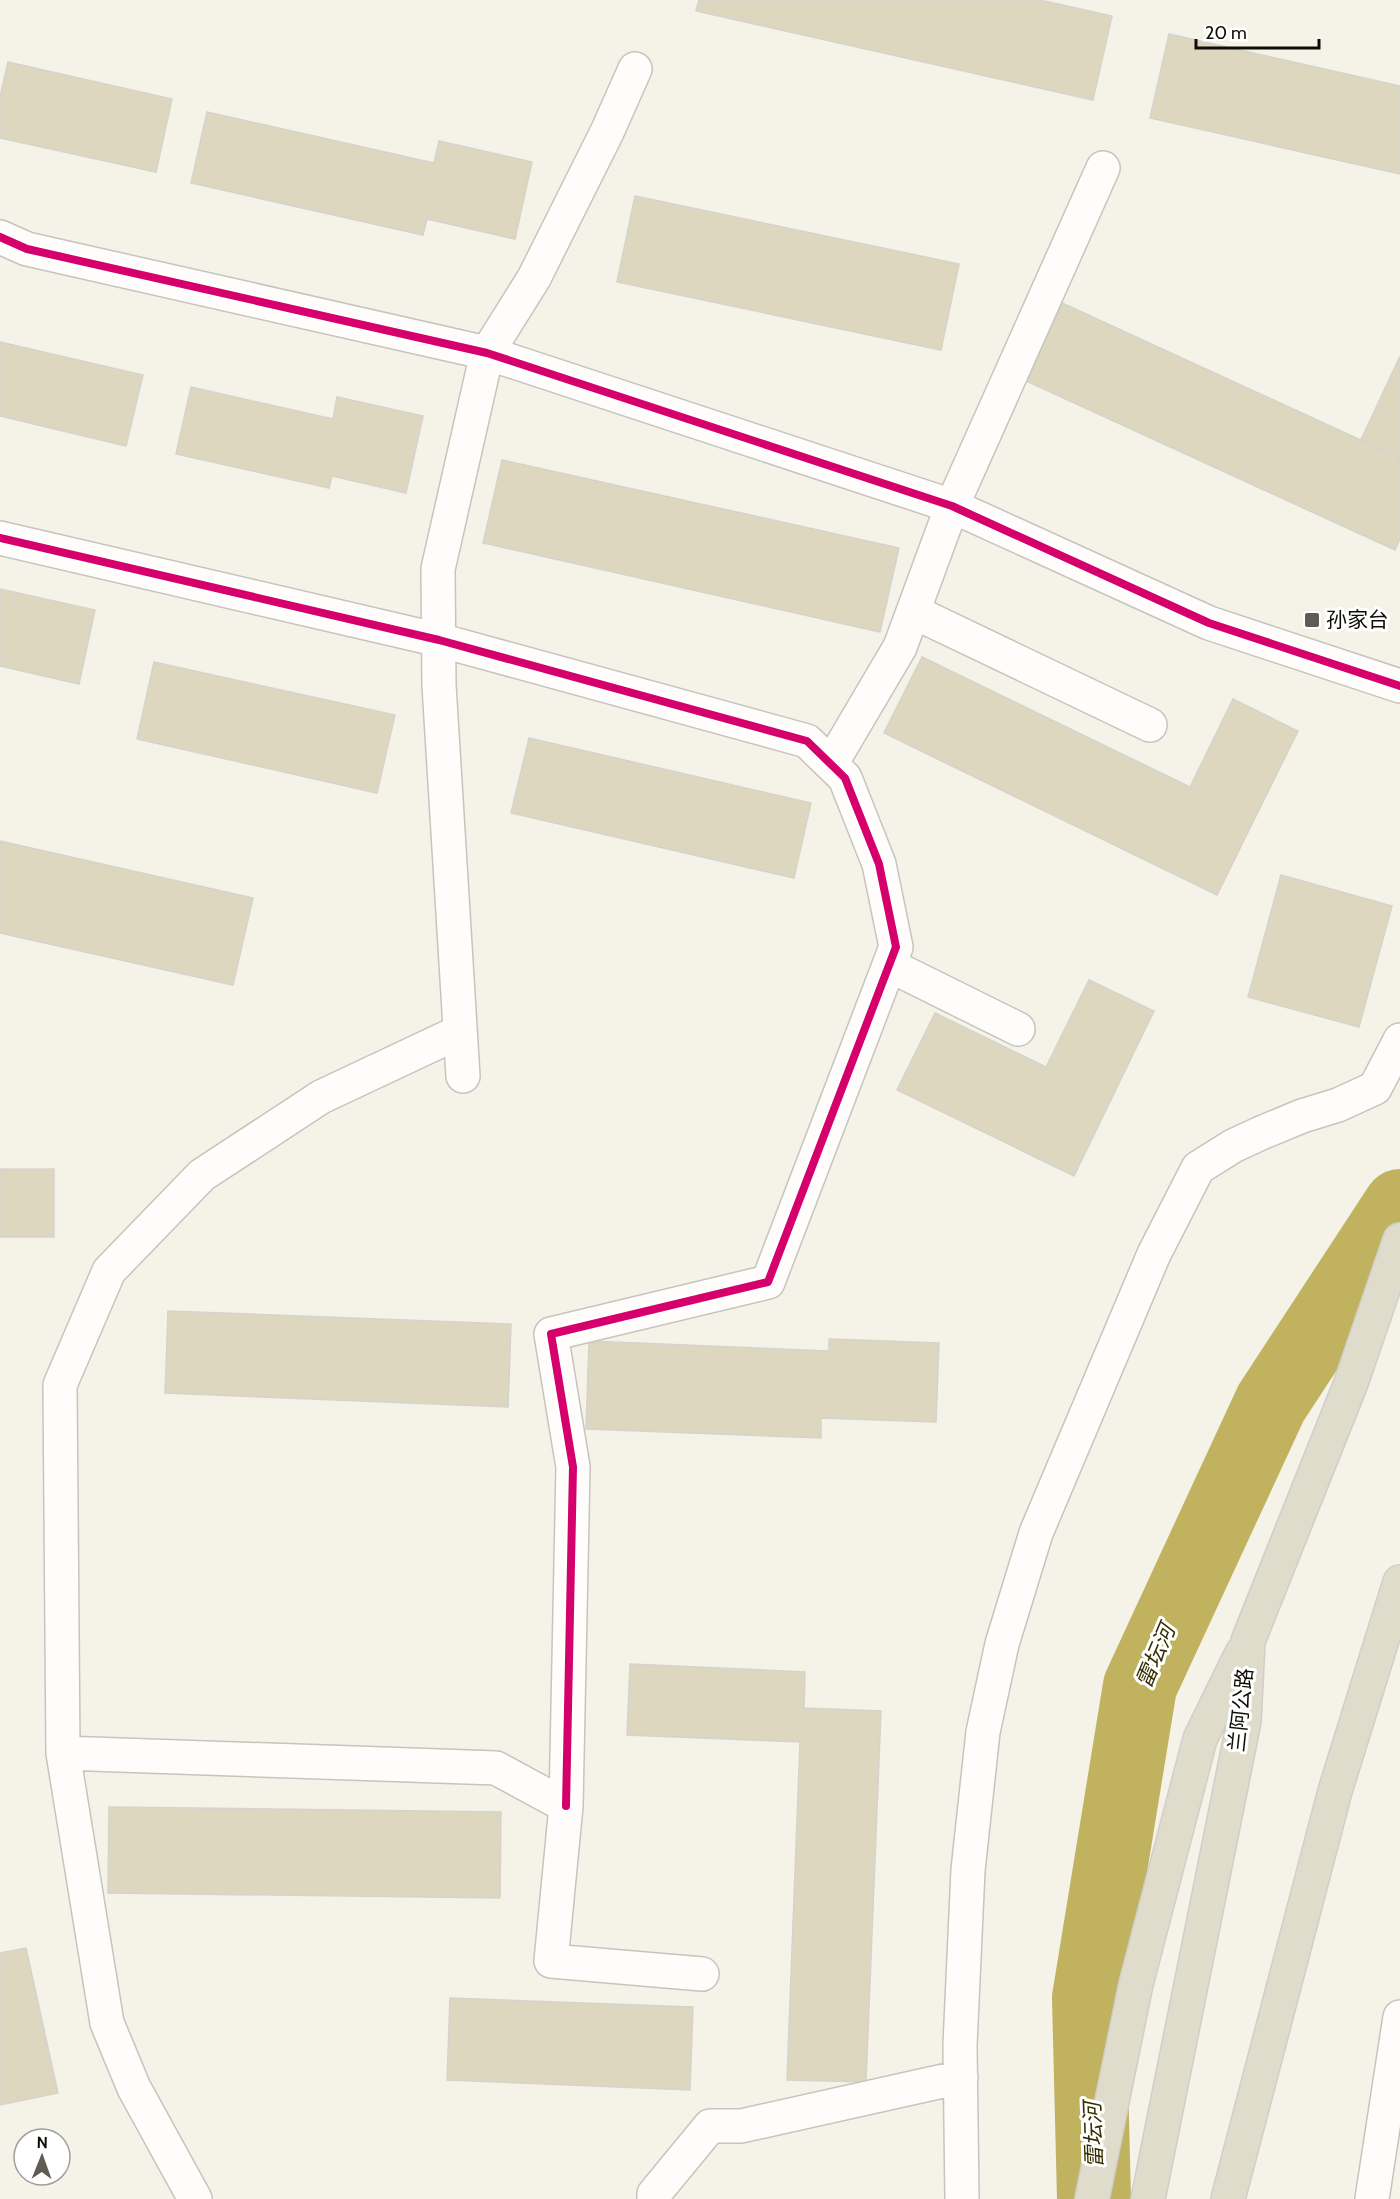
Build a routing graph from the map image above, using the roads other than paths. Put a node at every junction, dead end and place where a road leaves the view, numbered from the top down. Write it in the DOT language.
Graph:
graph roads {
  1 [pos="635,69"];
  2 [pos="1103,168"];
  3 [pos="0,237"];
  4 [pos="487,353"];
  5 [pos="952,506"];
  6 [pos="0,538"];
  7 [pos="914,612"];
  8 [pos="439,640"];
  9 [pos="1400,686"];
  10 [pos="1150,725"];
  11 [pos="831,764"];
  12 [pos="889,965"];
  13 [pos="1018,1029"];
  14 [pos="459,1032"];
  15 [pos="1400,1040"];
  16 [pos="463,1076"];
  17 [pos="1400,1240"];
  18 [pos="1400,1582"];
  19 [pos="1248,1641"];
  20 [pos="63,1753"];
  21 [pos="566,1806"];
  22 [pos="702,1974"];
  23 [pos="1400,2017"];
  24 [pos="961,2077"];
  25 [pos="195,2199"];
  26 [pos="654,2199"];
  27 [pos="962,2199"];
  28 [pos="1092,2199"];
  29 [pos="1148,2199"];
  30 [pos="1228,2199"];
  31 [pos="1372,2199"];
  1 -- 4 [label="street"];
  2 -- 5 [label="street"];
  3 -- 4 [label="street"];
  4 -- 5 [label="street"];
  4 -- 8 [label="street"];
  5 -- 7 [label="street"];
  5 -- 9 [label="street"];
  6 -- 8 [label="street"];
  7 -- 10 [label="street"];
  7 -- 11 [label="street"];
  8 -- 11 [label="street"];
  8 -- 14 [label="street"];
  11 -- 12 [label="street"];
  12 -- 13 [label="street"];
  12 -- 21 [label="street"];
  14 -- 16 [label="street"];
  14 -- 20 [label="street"];
  15 -- 24 [label="street"];
  17 -- 19 [label="highway, 兰阿公路"];
  18 -- 30 [label="highway"];
  19 -- 28 [label="highway"];
  19 -- 29 [label="highway, 兰阿公路"];
  20 -- 21 [label="street"];
  20 -- 25 [label="street"];
  21 -- 22 [label="street"];
  23 -- 31 [label="street"];
  24 -- 26 [label="street"];
  24 -- 27 [label="street"];
}
